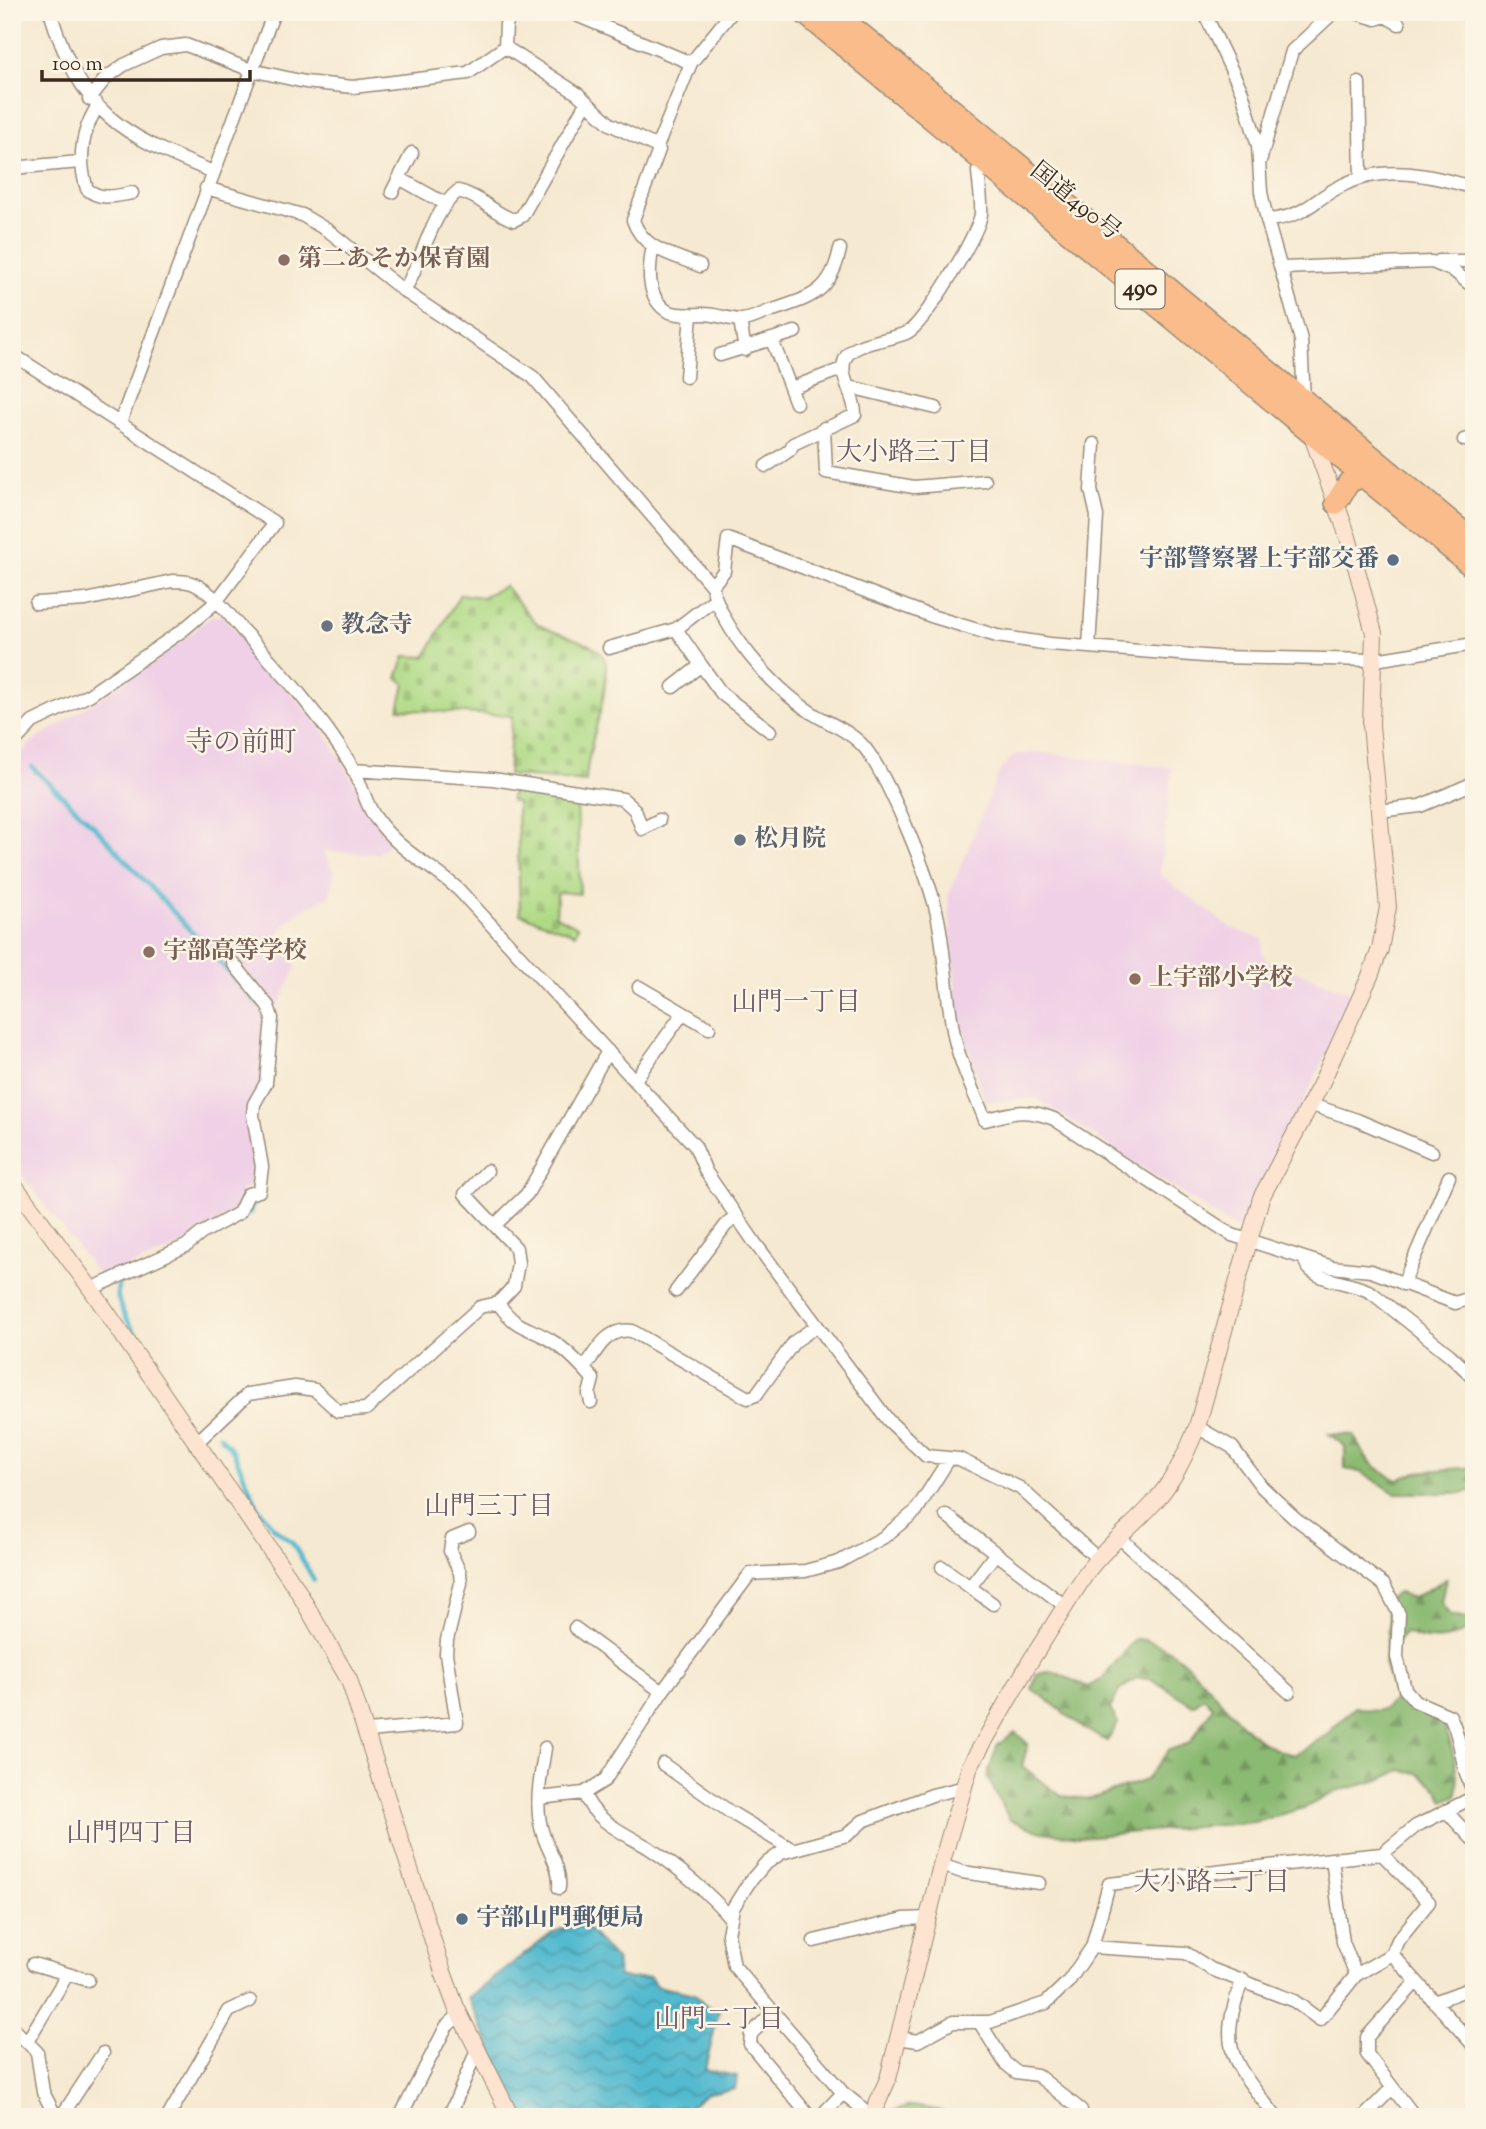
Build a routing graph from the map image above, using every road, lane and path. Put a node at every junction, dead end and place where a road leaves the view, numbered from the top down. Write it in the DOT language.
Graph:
graph roads {
  1 [pos="50,12"];
  2 [pos="274,12"];
  3 [pos="514,12"];
  4 [pos="569,12"];
  5 [pos="732,12"];
  6 [pos="803,12"];
  7 [pos="834,12"];
  8 [pos="1204,12"];
  9 [pos="1334,12"];
  10 [pos="1353,12"];
  11 [pos="1399,24"];
  12 [pos="505,47"];
  13 [pos="691,63"];
  14 [pos="250,71"];
  15 [pos="1359,83"];
  16 [pos="93,103"];
  17 [pos="586,103"];
  18 [pos="657,147"];
  19 [pos="412,153"];
  20 [pos="992,154"];
  21 [pos="80,162"];
  22 [pos="1259,165"];
  23 [pos="12,168"];
  24 [pos="213,172"];
  25 [pos="1361,177"];
  26 [pos="399,178"];
  27 [pos="206,188"];
  28 [pos="1474,188"];
  29 [pos="132,192"];
  30 [pos="392,192"];
  31 [pos="444,203"];
  32 [pos="1267,220"];
  33 [pos="653,246"];
  34 [pos="840,249"];
  35 [pos="1474,261"];
  36 [pos="1432,262"];
  37 [pos="701,266"];
  38 [pos="1283,268"];
  39 [pos="1473,284"];
  40 [pos="404,291"];
  41 [pos="691,314"];
  42 [pos="740,320"];
  43 [pos="795,332"];
  44 [pos="772,340"];
  45 [pos="745,349"];
  46 [pos="12,354"];
  47 [pos="720,355"];
  48 [pos="842,369"];
  49 [pos="686,377"];
  50 [pos="850,387"];
  51 [pos="791,388"];
  52 [pos="1304,400"];
  53 [pos="796,403"];
  54 [pos="936,408"];
  55 [pos="120,424"];
  56 [pos="824,428"];
  57 [pos="1311,430"];
  58 [pos="1094,444"];
  59 [pos="766,466"];
  60 [pos="1362,475"];
  61 [pos="985,481"];
  62 [pos="1336,503"];
  63 [pos="1474,541"];
  64 [pos="1474,568"];
  65 [pos="712,586"];
  66 [pos="715,599"];
  67 [pos="216,602"];
  68 [pos="36,603"];
  69 [pos="676,629"];
  70 [pos="1474,644"];
  71 [pos="1089,647"];
  72 [pos="609,648"];
  73 [pos="1375,660"];
  74 [pos="701,664"];
  75 [pos="673,687"];
  76 [pos="770,731"];
  77 [pos="12,744"];
  78 [pos="354,770"];
  79 [pos="1474,783"];
  80 [pos="1379,811"];
  81 [pos="659,820"];
  82 [pos="233,963"];
  83 [pos="639,986"];
  84 [pos="683,1013"];
  85 [pos="709,1028"];
  86 [pos="608,1051"];
  87 [pos="635,1080"];
  88 [pos="1310,1104"];
  89 [pos="1432,1152"];
  90 [pos="487,1171"];
  91 [pos="1449,1177"];
  92 [pos="12,1182"];
  93 [pos="737,1216"];
  94 [pos="495,1225"];
  95 [pos="1249,1239"];
  96 [pos="1305,1259"];
  97 [pos="1403,1283"];
  98 [pos="91,1289"];
  99 [pos="676,1291"];
  100 [pos="1474,1297"];
  101 [pos="498,1303"];
  102 [pos="816,1326"];
  103 [pos="584,1369"];
  104 [pos="1474,1378"];
  105 [pos="592,1402"];
  106 [pos="1197,1427"];
  107 [pos="195,1444"];
  108 [pos="949,1459"];
  109 [pos="946,1515"];
  110 [pos="469,1532"];
  111 [pos="1119,1537"];
  112 [pos="996,1553"];
  113 [pos="1097,1558"];
  114 [pos="942,1567"];
  115 [pos="970,1587"];
  116 [pos="993,1604"];
  117 [pos="1065,1606"];
  118 [pos="575,1628"];
  119 [pos="662,1692"];
  120 [pos="1289,1692"];
  121 [pos="368,1731"];
  122 [pos="545,1748"];
  123 [pos="663,1764"];
  124 [pos="961,1788"];
  125 [pos="584,1793"];
  126 [pos="1474,1794"];
  127 [pos="539,1798"];
  128 [pos="1446,1811"];
  129 [pos="1474,1841"];
  130 [pos="793,1850"];
  131 [pos="1382,1854"];
  132 [pos="1332,1859"];
  133 [pos="940,1866"];
  134 [pos="1039,1883"];
  135 [pos="559,1888"];
  136 [pos="928,1918"];
  137 [pos="730,1919"];
  138 [pos="814,1941"];
  139 [pos="1092,1947"];
  140 [pos="1392,1954"];
  141 [pos="33,1964"];
  142 [pos="68,1975"];
  143 [pos="1356,1975"];
  144 [pos="1243,1979"];
  145 [pos="89,1980"];
  146 [pos="1416,1982"];
  147 [pos="1474,1987"];
  148 [pos="250,2001"];
  149 [pos="1434,2002"];
  150 [pos="773,2012"];
  151 [pos="460,2014"];
  152 [pos="979,2023"];
  153 [pos="12,2027"];
  154 [pos="898,2038"];
  155 [pos="28,2040"];
  156 [pos="1474,2046"];
  157 [pos="477,2050"];
  158 [pos="103,2053"];
  159 [pos="1392,2088"];
  160 [pos="843,2093"];
  161 [pos="1081,2110"];
  162 [pos="171,2116"];
  163 [pos="872,2116"];
  164 [pos="58,2117"];
  165 [pos="400,2117"];
  166 [pos="449,2117"];
  167 [pos="511,2117"];
  168 [pos="810,2117"];
  169 [pos="820,2117"];
  170 [pos="1276,2117"];
  171 [pos="1364,2117"];
  172 [pos="1415,2117"];
  1 -- 16 [label="street"];
  2 -- 14 [label="street"];
  3 -- 12 [label="street"];
  4 -- 13 [label="street"];
  5 -- 13 [label="street"];
  6 -- 20 [label="highway, 国道490号 / 490"];
  7 -- 20 [label="highway, 国道490号 / 490"];
  8 -- 22 [label="street"];
  9 -- 22 [label="street"];
  10 -- 11 [label="street"];
  12 -- 14 [label="street"];
  12 -- 17 [label="street"];
  13 -- 18 [label="street"];
  14 -- 16 [label="street"];
  14 -- 24 [label="street"];
  15 -- 25 [label="street"];
  16 -- 21 [label="street"];
  16 -- 24 [label="street"];
  17 -- 18 [label="street"];
  17 -- 31 [label="street"];
  18 -- 33 [label="street"];
  19 -- 26 [label="street"];
  20 -- 48 [label="street"];
  20 -- 52 [label="highway, 国道490号 / 490"];
  20 -- 57 [label="highway, 国道490号 / 490"];
  21 -- 23 [label="street"];
  21 -- 29 [label="street"];
  22 -- 32 [label="street"];
  24 -- 27 [label="street"];
  25 -- 28 [label="street"];
  25 -- 32 [label="street"];
  26 -- 30 [label="street"];
  26 -- 31 [label="street"];
  27 -- 40 [label="street"];
  27 -- 55 [label="street"];
  31 -- 40 [label="street"];
  32 -- 38 [label="street"];
  33 -- 37 [label="street"];
  33 -- 41 [label="street"];
  34 -- 42 [label="street"];
  35 -- 36 [label="street"];
  36 -- 38 [label="street"];
  36 -- 39 [label="street"];
  38 -- 52 [label="street"];
  40 -- 65 [label="street"];
  41 -- 42 [label="street"];
  41 -- 49 [label="street"];
  42 -- 45 [label="street"];
  43 -- 44 [label="street"];
  44 -- 45 [label="street"];
  44 -- 51 [label="street"];
  45 -- 47 [label="street"];
  46 -- 55 [label="street"];
  48 -- 50 [label="street"];
  48 -- 51 [label="street"];
  50 -- 54 [label="street"];
  50 -- 56 [label="street"];
  51 -- 53 [label="street"];
  52 -- 57 [label="street"];
  52 -- 63 [label="highway, 国道490号 / 490"];
  55 -- 67 [label="street"];
  56 -- 59 [label="street"];
  56 -- 61 [label="street"];
  57 -- 60 [label="highway, 国道490号 / 490"];
  57 -- 62 [label="street"];
  58 -- 71 [label="street"];
  60 -- 62 [label="highway"];
  60 -- 64 [label="highway, 国道490号 / 490"];
  62 -- 73 [label="street"];
  65 -- 66 [label="street"];
  65 -- 71 [label="street"];
  66 -- 69 [label="street"];
  66 -- 95 [label="street"];
  67 -- 68 [label="street"];
  67 -- 77 [label="street"];
  67 -- 78 [label="street"];
  69 -- 72 [label="street"];
  69 -- 74 [label="street"];
  70 -- 73 [label="street"];
  71 -- 73 [label="street"];
  73 -- 80 [label="street"];
  74 -- 75 [label="street"];
  74 -- 76 [label="street"];
  78 -- 81 [label="street"];
  78 -- 86 [label="street"];
  79 -- 80 [label="street"];
  80 -- 88 [label="street"];
  82 -- 98 [label="street"];
  83 -- 84 [label="street"];
  84 -- 85 [label="street"];
  84 -- 87 [label="street"];
  86 -- 87 [label="street"];
  86 -- 94 [label="street"];
  87 -- 93 [label="street"];
  88 -- 89 [label="street"];
  88 -- 95 [label="street"];
  90 -- 94 [label="street"];
  91 -- 97 [label="street"];
  92 -- 98 [label="street"];
  93 -- 99 [label="street"];
  93 -- 102 [label="street"];
  94 -- 101 [label="street"];
  95 -- 96 [label="street"];
  95 -- 106 [label="street"];
  96 -- 97 [label="street"];
  96 -- 104 [label="street"];
  97 -- 100 [label="street"];
  98 -- 107 [label="street"];
  101 -- 103 [label="street"];
  101 -- 107 [label="street"];
  102 -- 103 [label="street"];
  102 -- 108 [label="street"];
  103 -- 105 [label="street"];
  106 -- 111 [label="street"];
  106 -- 126 [label="street"];
  107 -- 121 [label="street"];
  108 -- 113 [label="street"];
  108 -- 119 [label="street"];
  109 -- 112 [label="street"];
  110 -- 121 [label="street"];
  111 -- 113 [label="street"];
  111 -- 120 [label="street"];
  112 -- 115 [label="street"];
  112 -- 117 [label="street"];
  113 -- 117 [label="street"];
  114 -- 115 [label="street"];
  115 -- 116 [label="street"];
  117 -- 124 [label="street"];
  118 -- 119 [label="street"];
  119 -- 125 [label="street"];
  121 -- 151 [label="street"];
  122 -- 127 [label="street"];
  123 -- 130 [label="street"];
  124 -- 130 [label="street"];
  124 -- 133 [label="street"];
  125 -- 127 [label="street"];
  125 -- 137 [label="street"];
  126 -- 128 [label="street"];
  127 -- 135 [label="street"];
  128 -- 129 [label="street"];
  128 -- 131 [label="street"];
  130 -- 137 [label="street"];
  131 -- 132 [label="street"];
  131 -- 140 [label="street"];
  132 -- 139 [label="street"];
  132 -- 143 [label="street"];
  133 -- 134 [label="street"];
  133 -- 136 [label="street"];
  136 -- 138 [label="street"];
  136 -- 154 [label="street"];
  137 -- 150 [label="street"];
  139 -- 144 [label="street"];
  139 -- 152 [label="street"];
  140 -- 143 [label="street"];
  140 -- 146 [label="street"];
  141 -- 142 [label="street"];
  142 -- 145 [label="street"];
  142 -- 155 [label="street"];
  143 -- 144 [label="street"];
  144 -- 170 [label="street"];
  146 -- 149 [label="street"];
  146 -- 159 [label="street"];
  147 -- 149 [label="street"];
  148 -- 162 [label="street"];
  149 -- 156 [label="street"];
  150 -- 160 [label="street"];
  150 -- 168 [label="street"];
  151 -- 157 [label="street"];
  151 -- 165 [label="street"];
  152 -- 154 [label="street"];
  152 -- 161 [label="street"];
  153 -- 155 [label="street"];
  154 -- 163 [label="street"];
  155 -- 164 [label="street"];
  157 -- 166 [label="street"];
  157 -- 167 [label="street"];
  158 -- 164 [label="street"];
  159 -- 171 [label="street"];
  159 -- 172 [label="street"];
  160 -- 163 [label="street"];
  160 -- 169 [label="street"];
}
